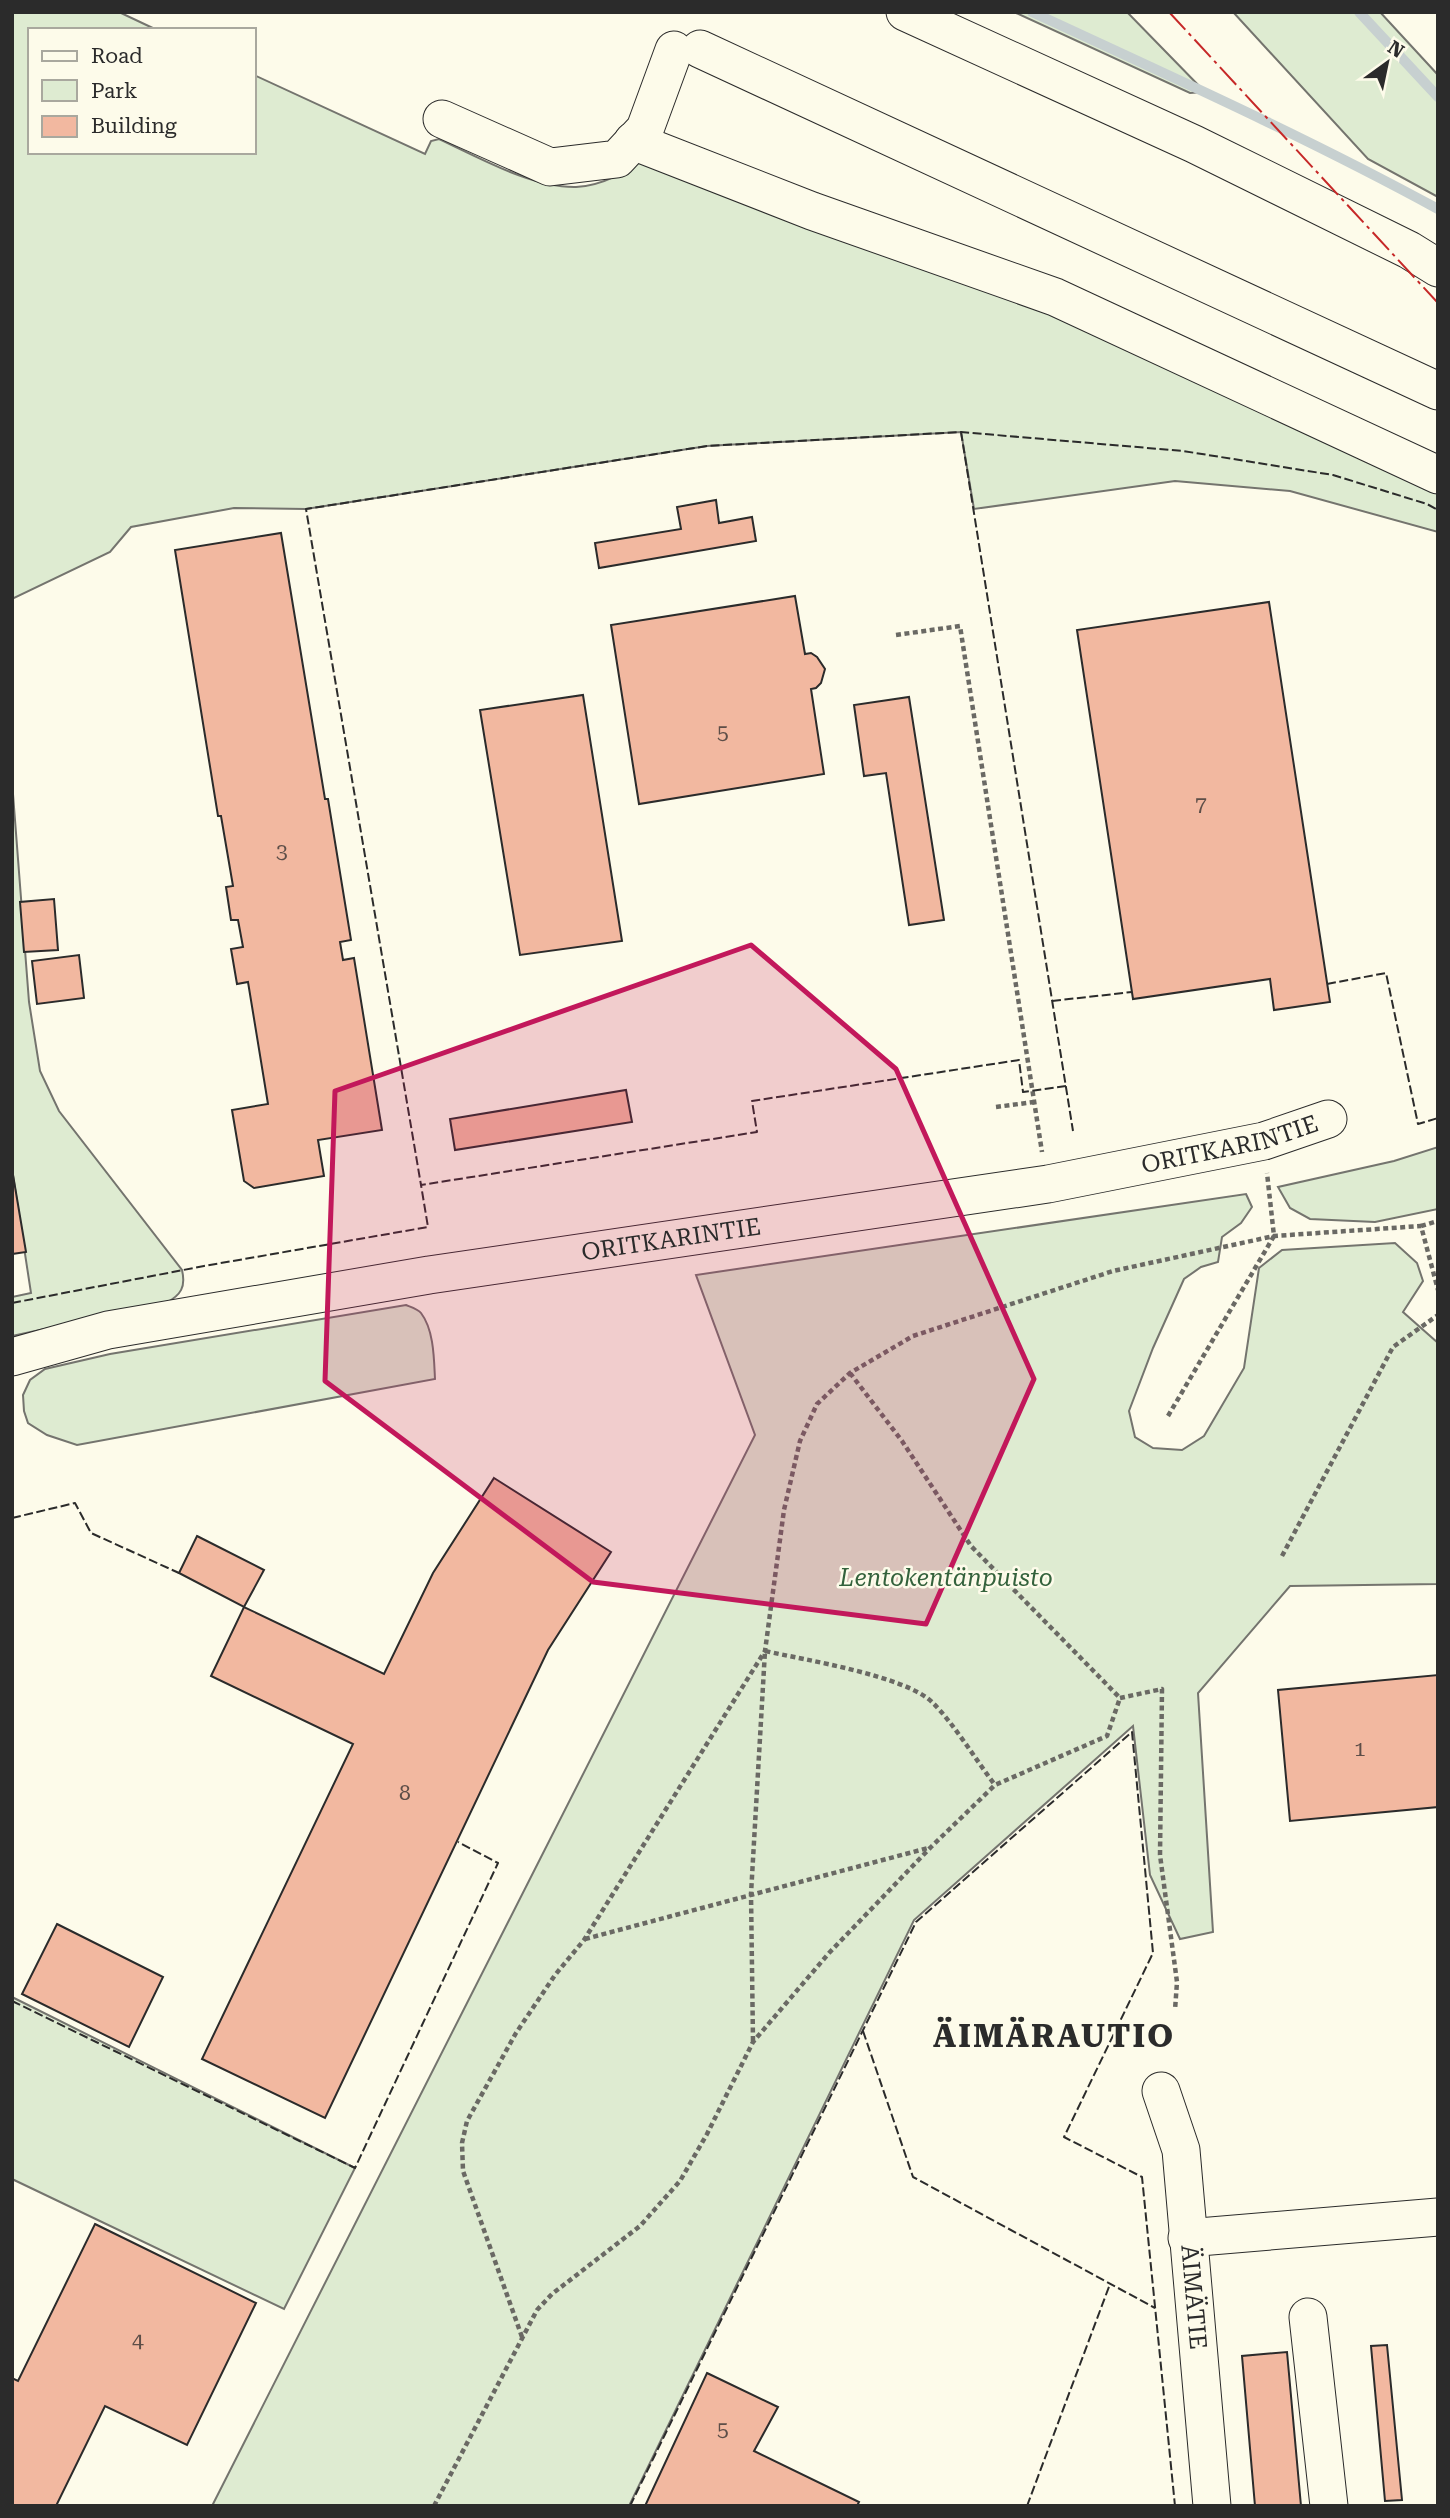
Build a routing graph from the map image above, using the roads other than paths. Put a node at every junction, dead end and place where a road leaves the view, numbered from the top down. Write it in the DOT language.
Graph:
graph roads {
  1 [pos="905,12"];
  2 [pos="442,119"];
  3 [pos="633,141"];
  4 [pos="1438,268"];
  5 [pos="1438,391"];
  6 [pos="1438,475"];
  7 [pos="1328,1119"];
  8 [pos="12,1357"];
  9 [pos="1161,2091"];
  10 [pos="1438,2217"];
  11 [pos="1187,2238"];
  12 [pos="1308,2317"];
  13 [pos="1213,2506"];
  14 [pos="1329,2506"];
  1 -- 4 [label="street"];
  2 -- 3 [label="street"];
  3 -- 5 [label="street"];
  3 -- 6 [label="street"];
  7 -- 8 [label="street, ORITKARINTIE"];
  9 -- 11 [label="street, ÄIMÄTIE"];
  10 -- 11 [label="street"];
  11 -- 13 [label="street, ÄIMÄTIE"];
  12 -- 14 [label="street"];
}
